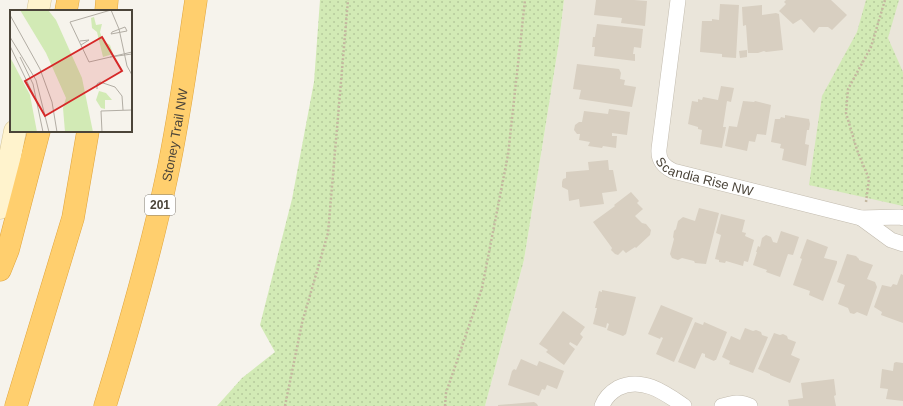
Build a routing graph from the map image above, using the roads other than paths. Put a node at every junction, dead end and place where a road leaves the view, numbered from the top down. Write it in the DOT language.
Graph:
graph roads {
  1 [pos="40,0"];
  2 [pos="68,0"];
  3 [pos="107,0"];
  4 [pos="196,0"];
  5 [pos="678,0"];
  6 [pos="38,10"];
  7 [pos="66,10"];
  8 [pos="106,10"];
  9 [pos="15,132"];
  10 [pos="39,132"];
  11 [pos="88,132"];
  12 [pos="0,208"];
  13 [pos="861,218"];
  14 [pos="903,218"];
  15 [pos="903,244"];
  16 [pos="0,270"];
  17 [pos="16,406"];
  18 [pos="105,406"];
  19 [pos="602,406"];
  20 [pos="684,406"];
  21 [pos="722,406"];
  22 [pos="750,406"];
  1 -- 6 [label="street"];
  2 -- 7 [label="highway"];
  3 -- 8 [label="highway"];
  4 -- 18 [label="highway, Stoney Trail NW / 201"];
  5 -- 13 [label="street, Scandia Rise NW"];
  9 -- 12 [label="street"];
  10 -- 16 [label="highway"];
  11 -- 17 [label="highway"];
  13 -- 14 [label="street, Scandia Rise NW"];
  13 -- 15 [label="street, Scandia Rise NW"];
  19 -- 20 [label="street"];
  21 -- 22 [label="street"];
}
